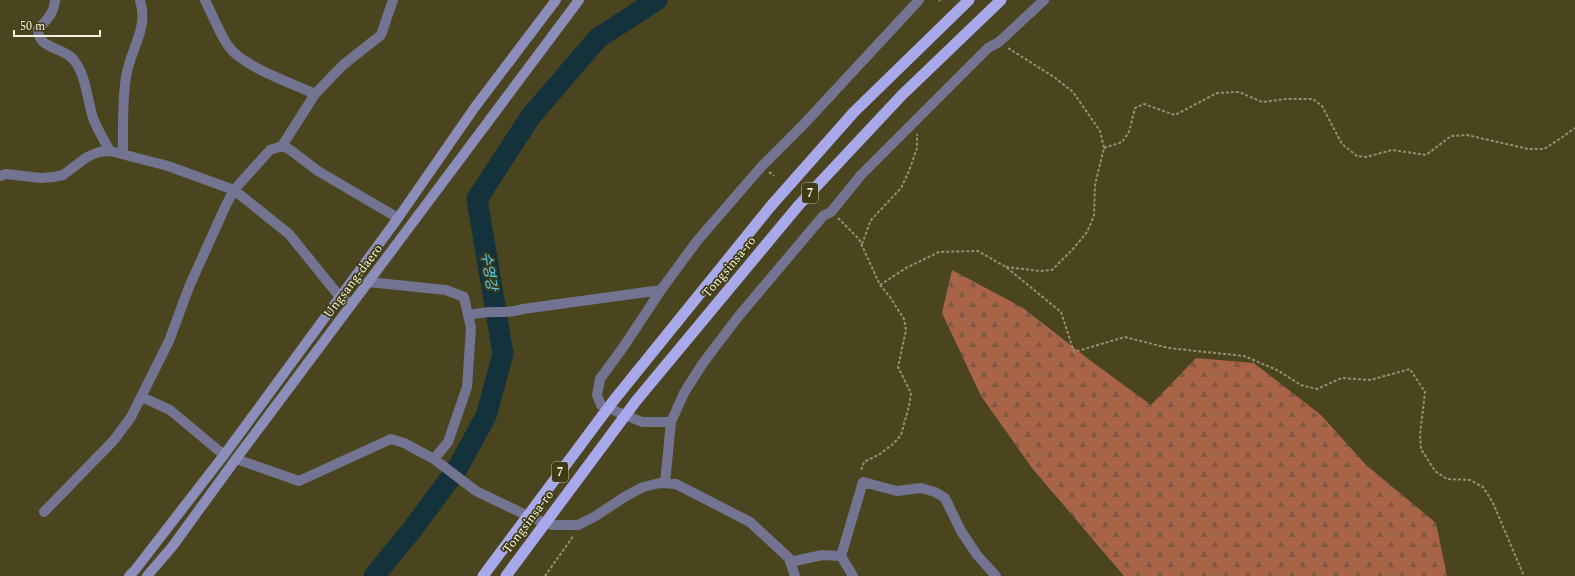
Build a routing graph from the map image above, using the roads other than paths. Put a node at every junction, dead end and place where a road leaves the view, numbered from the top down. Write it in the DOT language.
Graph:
graph roads {
  1 [pos="55,0"];
  2 [pos="140,0"];
  3 [pos="205,0"];
  4 [pos="393,0"];
  5 [pos="556,0"];
  6 [pos="579,0"];
  7 [pos="919,0"];
  8 [pos="969,0"];
  9 [pos="1001,0"];
  10 [pos="1044,0"];
  11 [pos="315,94"];
  12 [pos="282,146"];
  13 [pos="110,151"];
  14 [pos="123,154"];
  15 [pos="0,176"];
  16 [pos="234,190"];
  17 [pos="398,218"];
  18 [pos="368,282"];
  19 [pos="661,290"];
  20 [pos="340,297"];
  21 [pos="352,304"];
  22 [pos="471,315"];
  23 [pos="142,397"];
  24 [pos="671,422"];
  25 [pos="224,455"];
  26 [pos="236,458"];
  27 [pos="438,463"];
  28 [pos="665,483"];
  29 [pos="44,512"];
  30 [pos="841,556"];
  31 [pos="790,562"];
  32 [pos="129,576"];
  33 [pos="148,576"];
  34 [pos="483,576"];
  35 [pos="506,576"];
  36 [pos="795,576"];
  37 [pos="854,576"];
  38 [pos="996,576"];
  1 -- 13 [label="street"];
  2 -- 14 [label="street"];
  3 -- 11 [label="street"];
  4 -- 11 [label="street"];
  5 -- 17 [label="main road, Ungsang-daero"];
  6 -- 18 [label="main road, Ungsang-daero"];
  7 -- 19 [label="street"];
  8 -- 34 [label="highway, Tongsinsa-ro / 7"];
  9 -- 35 [label="highway, Tongsinsa-ro / 7"];
  10 -- 24 [label="street"];
  11 -- 12 [label="street"];
  12 -- 16 [label="street"];
  12 -- 17 [label="street"];
  13 -- 14 [label="street"];
  13 -- 15 [label="street"];
  14 -- 16 [label="street"];
  16 -- 20 [label="street"];
  16 -- 23 [label="street"];
  17 -- 20 [label="main road, Ungsang-daero"];
  18 -- 21 [label="main road, Ungsang-daero"];
  18 -- 22 [label="street"];
  19 -- 22 [label="street"];
  19 -- 24 [label="street"];
  20 -- 21 [label="street"];
  20 -- 25 [label="main road, Ungsang-daero"];
  21 -- 26 [label="main road, Ungsang-daero"];
  22 -- 27 [label="street"];
  23 -- 25 [label="street"];
  23 -- 29 [label="street"];
  24 -- 28 [label="street"];
  25 -- 32 [label="main road, Ungsang-daero"];
  26 -- 27 [label="street"];
  26 -- 33 [label="main road, Ungsang-daero"];
  27 -- 28 [label="street"];
  28 -- 31 [label="street"];
  30 -- 31 [label="street"];
  30 -- 37 [label="street"];
  30 -- 38 [label="street"];
  31 -- 36 [label="street"];
}
